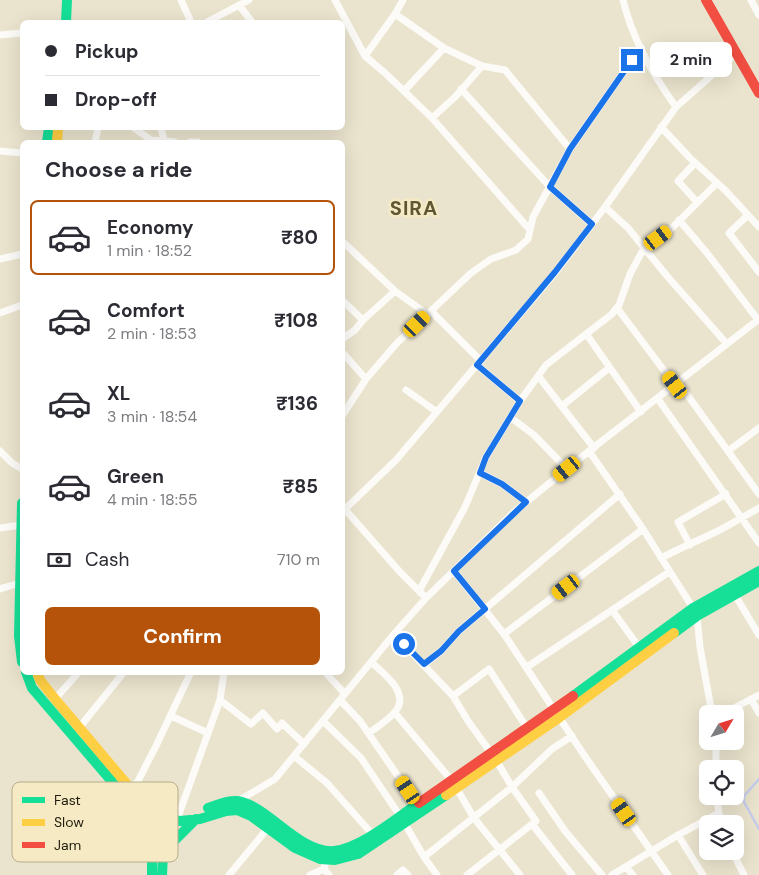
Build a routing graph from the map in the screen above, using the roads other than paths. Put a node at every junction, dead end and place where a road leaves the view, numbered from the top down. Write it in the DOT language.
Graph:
graph roads {
  1 [pos="60,0"];
  2 [pos="67,0"];
  3 [pos="181,0"];
  4 [pos="249,0"];
  5 [pos="335,0"];
  6 [pos="403,0"];
  7 [pos="623,0"];
  8 [pos="706,0"];
  9 [pos="751,0"];
  10 [pos="239,5"];
  11 [pos="395,14"];
  12 [pos="759,16"];
  13 [pos="59,20"];
  14 [pos="66,20"];
  15 [pos="190,20"];
  16 [pos="211,20"];
  17 [pos="250,20"];
  18 [pos="20,33"];
  19 [pos="0,35"];
  20 [pos="641,47"];
  21 [pos="444,48"];
  22 [pos="736,54"];
  23 [pos="366,56"];
  24 [pos="482,66"];
  25 [pos="461,89"];
  26 [pos="404,92"];
  27 [pos="759,93"];
  28 [pos="676,107"];
  29 [pos="432,118"];
  30 [pos="661,127"];
  31 [pos="137,130"];
  32 [pos="161,130"];
  33 [pos="152,140"];
  34 [pos="152,140"];
  35 [pos="164,140"];
  36 [pos="570,149"];
  37 [pos="0,151"];
  38 [pos="20,153"];
  39 [pos="696,163"];
  40 [pos="717,182"];
  41 [pos="550,187"];
  42 [pos="697,202"];
  43 [pos="605,207"];
  44 [pos="748,215"];
  45 [pos="679,220"];
  46 [pos="592,224"];
  47 [pos="759,227"];
  48 [pos="530,230"];
  49 [pos="345,244"];
  50 [pos="644,248"];
  51 [pos="20,254"];
  52 [pos="0,259"];
  53 [pos="759,272"];
  54 [pos="395,290"];
  55 [pos="345,303"];
  56 [pos="20,306"];
  57 [pos="617,308"];
  58 [pos="429,312"];
  59 [pos="0,313"];
  60 [pos="758,319"];
  61 [pos="363,320"];
  62 [pos="587,335"];
  63 [pos="345,337"];
  64 [pos="727,344"];
  65 [pos="345,355"];
  66 [pos="479,363"];
  67 [pos="609,368"];
  68 [pos="539,377"];
  69 [pos="366,379"];
  70 [pos="677,383"];
  71 [pos="406,390"];
  72 [pos="658,399"];
  73 [pos="520,401"];
  74 [pos="562,406"];
  75 [pos="345,411"];
  76 [pos="437,412"];
  77 [pos="640,412"];
  78 [pos="510,417"];
  79 [pos="759,428"];
  80 [pos="592,450"];
  81 [pos="0,451"];
  82 [pos="728,451"];
  83 [pos="20,468"];
  84 [pos="567,469"];
  85 [pos="480,473"];
  86 [pos="620,494"];
  87 [pos="726,494"];
  88 [pos="759,494"];
  89 [pos="526,502"];
  90 [pos="345,507"];
  91 [pos="759,508"];
  92 [pos="345,511"];
  93 [pos="741,518"];
  94 [pos="20,525"];
  95 [pos="0,528"];
  96 [pos="643,529"];
  97 [pos="759,543"];
  98 [pos="690,544"];
  99 [pos="661,558"];
  100 [pos="454,571"];
  101 [pos="759,571"];
  102 [pos="669,572"];
  103 [pos="759,581"];
  104 [pos="20,583"];
  105 [pos="0,589"];
  106 [pos="419,591"];
  107 [pos="735,595"];
  108 [pos="426,598"];
  109 [pos="485,609"];
  110 [pos="612,610"];
  111 [pos="695,612"];
  112 [pos="394,634"];
  113 [pos="504,634"];
  114 [pos="759,635"];
  115 [pos="20,645"];
  116 [pos="639,647"];
  117 [pos="371,662"];
  118 [pos="424,664"];
  119 [pos="527,667"];
  120 [pos="27,675"];
  121 [pos="41,675"];
  122 [pos="76,675"];
  123 [pos="122,675"];
  124 [pos="190,675"];
  125 [pos="224,675"];
  126 [pos="327,675"];
  127 [pos="759,695"];
  128 [pos="453,696"];
  129 [pos="343,697"];
  130 [pos="55,699"];
  131 [pos="751,699"];
  132 [pos="220,700"];
  133 [pos="711,705"];
  134 [pos="738,705"];
  135 [pos="395,713"];
  136 [pos="558,713"];
  137 [pos="759,713"];
  138 [pos="171,716"];
  139 [pos="323,721"];
  140 [pos="79,728"];
  141 [pos="527,728"];
  142 [pos="208,733"];
  143 [pos="368,733"];
  144 [pos="572,736"];
  145 [pos="304,744"];
  146 [pos="294,756"];
  147 [pos="493,757"];
  148 [pos="112,782"];
  149 [pos="125,782"];
  150 [pos="137,782"];
  151 [pos="454,785"];
  152 [pos="512,787"];
  153 [pos="539,794"];
  154 [pos="238,801"];
  155 [pos="418,804"];
  156 [pos="718,805"];
  157 [pos="719,813"];
  158 [pos="179,814"];
  159 [pos="474,818"];
  160 [pos="196,820"];
  161 [pos="402,820"];
  162 [pos="178,821"];
  163 [pos="532,824"];
  164 [pos="268,828"];
  165 [pos="373,835"];
  166 [pos="678,835"];
  167 [pos="178,837"];
  168 [pos="499,850"];
  169 [pos="653,851"];
  170 [pos="424,857"];
  171 [pos="736,860"];
  172 [pos="152,862"];
  173 [pos="162,862"];
  174 [pos="626,866"];
  175 [pos="326,868"];
  176 [pos="152,875"];
  177 [pos="160,875"];
  178 [pos="228,875"];
  179 [pos="310,875"];
  180 [pos="397,875"];
  181 [pos="408,875"];
  182 [pos="437,875"];
  183 [pos="467,875"];
  184 [pos="520,875"];
  185 [pos="572,875"];
  186 [pos="602,875"];
  187 [pos="612,875"];
  188 [pos="633,875"];
  189 [pos="668,875"];
  190 [pos="703,875"];
  191 [pos="744,875"];
  1 -- 13 [label="main road"];
  2 -- 14 [label="main road"];
  3 -- 15 [label="street"];
  4 -- 10 [label="street"];
  5 -- 23 [label="street"];
  6 -- 11 [label="street"];
  7 -- 20 [label="street"];
  8 -- 22 [label="main road"];
  9 -- 12 [label="street"];
  10 -- 16 [label="street"];
  10 -- 17 [label="street"];
  11 -- 21 [label="street"];
  11 -- 23 [label="street"];
  18 -- 19 [label="street"];
  20 -- 28 [label="street"];
  20 -- 36 [label="street"];
  21 -- 24 [label="street"];
  21 -- 26 [label="street"];
  22 -- 27 [label="main road"];
  22 -- 28 [label="street"];
  23 -- 26 [label="street"];
  24 -- 25 [label="street"];
  24 -- 36 [label="street"];
  25 -- 29 [label="street"];
  25 -- 41 [label="street"];
  26 -- 29 [label="street"];
  28 -- 30 [label="street"];
  29 -- 48 [label="street"];
  30 -- 39 [label="street"];
  30 -- 43 [label="street"];
  31 -- 33 [label="street"];
  32 -- 35 [label="street"];
  34 -- 35 [label="street"];
  36 -- 41 [label="street"];
  37 -- 38 [label="street"];
  39 -- 40 [label="street"];
  39 -- 42 [label="street"];
  40 -- 42 [label="street"];
  40 -- 44 [label="street"];
  41 -- 46 [label="street"];
  41 -- 48 [label="street"];
  42 -- 45 [label="street"];
  43 -- 46 [label="street"];
  43 -- 50 [label="street"];
  44 -- 47 [label="street"];
  44 -- 53 [label="street"];
  45 -- 50 [label="street"];
  45 -- 60 [label="street"];
  46 -- 66 [label="street"];
  48 -- 58 [label="street"];
  49 -- 54 [label="street"];
  50 -- 57 [label="street"];
  50 -- 64 [label="street"];
  51 -- 52 [label="street"];
  54 -- 58 [label="street"];
  54 -- 61 [label="street"];
  55 -- 61 [label="street"];
  56 -- 59 [label="street"];
  57 -- 62 [label="street"];
  57 -- 70 [label="street"];
  58 -- 66 [label="street"];
  58 -- 69 [label="street"];
  60 -- 64 [label="street"];
  61 -- 63 [label="street"];
  62 -- 67 [label="street"];
  62 -- 68 [label="street"];
  64 -- 70 [label="street"];
  65 -- 69 [label="street"];
  66 -- 73 [label="street"];
  66 -- 76 [label="street"];
  67 -- 74 [label="street"];
  67 -- 77 [label="street"];
  68 -- 73 [label="street"];
  68 -- 74 [label="street"];
  69 -- 75 [label="street"];
  70 -- 72 [label="street"];
  70 -- 82 [label="street"];
  71 -- 76 [label="street"];
  72 -- 77 [label="street"];
  72 -- 87 [label="street"];
  73 -- 78 [label="street"];
  74 -- 80 [label="street"];
  76 -- 90 [label="street"];
  77 -- 80 [label="street"];
  78 -- 84 [label="street"];
  78 -- 85 [label="street"];
  79 -- 82 [label="street"];
  80 -- 84 [label="street"];
  80 -- 86 [label="street"];
  81 -- 83 [label="street"];
  82 -- 88 [label="street"];
  84 -- 89 [label="street"];
  85 -- 89 [label="street"];
  85 -- 106 [label="street"];
  86 -- 96 [label="street"];
  86 -- 109 [label="street"];
  87 -- 93 [label="street"];
  87 -- 98 [label="street"];
  89 -- 100 [label="street"];
  91 -- 93 [label="street"];
  92 -- 106 [label="street"];
  93 -- 97 [label="street"];
  93 -- 98 [label="street"];
  94 -- 95 [label="street"];
  96 -- 99 [label="street"];
  96 -- 113 [label="street"];
  98 -- 99 [label="street"];
  99 -- 102 [label="street"];
  100 -- 108 [label="street"];
  100 -- 109 [label="street"];
  101 -- 111 [label="main road"];
  102 -- 110 [label="street"];
  102 -- 111 [label="street"];
  103 -- 107 [label="main road"];
  104 -- 105 [label="street"];
  104 -- 115 [label="main road"];
  106 -- 108 [label="street"];
  107 -- 111 [label="main road"];
  107 -- 114 [label="street"];
  108 -- 112 [label="street"];
  109 -- 113 [label="street"];
  109 -- 118 [label="street"];
  110 -- 116 [label="street"];
  110 -- 119 [label="street"];
  111 -- 116 [label="main road"];
  111 -- 133 [label="street"];
  111 -- 136 [label="main road"];
  112 -- 117 [label="street"];
  112 -- 118 [label="street"];
  113 -- 119 [label="street"];
  116 -- 136 [label="main road"];
  117 -- 129 [label="street"];
  117 -- 135 [label="street"];
  118 -- 128 [label="street"];
  119 -- 136 [label="street"];
  120 -- 148 [label="main road"];
  121 -- 130 [label="main road"];
  122 -- 130 [label="street"];
  123 -- 140 [label="street"];
  124 -- 138 [label="street"];
  125 -- 132 [label="street"];
  126 -- 129 [label="street"];
  127 -- 131 [label="street"];
  128 -- 141 [label="street"];
  128 -- 147 [label="street"];
  129 -- 139 [label="street"];
  129 -- 143 [label="street"];
  130 -- 140 [label="main road"];
  131 -- 134 [label="street"];
  131 -- 137 [label="street"];
  132 -- 142 [label="street"];
  132 -- 145 [label="street"];
  135 -- 143 [label="street"];
  135 -- 151 [label="street"];
  136 -- 141 [label="main road"];
  136 -- 144 [label="street"];
  136 -- 147 [label="main road"];
  138 -- 142 [label="street"];
  138 -- 150 [label="street"];
  139 -- 145 [label="street"];
  139 -- 161 [label="street"];
  140 -- 149 [label="main road"];
  141 -- 147 [label="main road"];
  142 -- 158 [label="street"];
  143 -- 155 [label="street"];
  144 -- 152 [label="street"];
  144 -- 169 [label="street"];
  145 -- 146 [label="street"];
  146 -- 154 [label="street"];
  146 -- 165 [label="street"];
  147 -- 151 [label="main road"];
  147 -- 152 [label="street"];
  151 -- 155 [label="main road"];
  151 -- 159 [label="street"];
  151 -- 161 [label="main road"];
  152 -- 159 [label="street"];
  152 -- 163 [label="street"];
  153 -- 186 [label="street"];
  154 -- 158 [label="main road"];
  154 -- 165 [label="main road"];
  155 -- 161 [label="main road"];
  156 -- 157 [label="street"];
  157 -- 166 [label="street"];
  159 -- 168 [label="street"];
  159 -- 170 [label="street"];
  160 -- 162 [label="main road"];
  160 -- 164 [label="main road"];
  160 -- 167 [label="main road"];
  161 -- 165 [label="main road"];
  161 -- 170 [label="street"];
  161 -- 175 [label="main road"];
  163 -- 168 [label="street"];
  163 -- 185 [label="street"];
  164 -- 175 [label="main road"];
  164 -- 178 [label="street"];
  166 -- 169 [label="street"];
  166 -- 190 [label="street"];
  168 -- 183 [label="street"];
  168 -- 184 [label="street"];
  169 -- 174 [label="street"];
  169 -- 189 [label="street"];
  170 -- 182 [label="street"];
  171 -- 191 [label="street"];
  172 -- 176 [label="main road"];
  173 -- 177 [label="main road"];
  174 -- 187 [label="street"];
  174 -- 188 [label="street"];
  175 -- 179 [label="street"];
  176 -- 177 [label="street"];
  180 -- 181 [label="street"];
}
